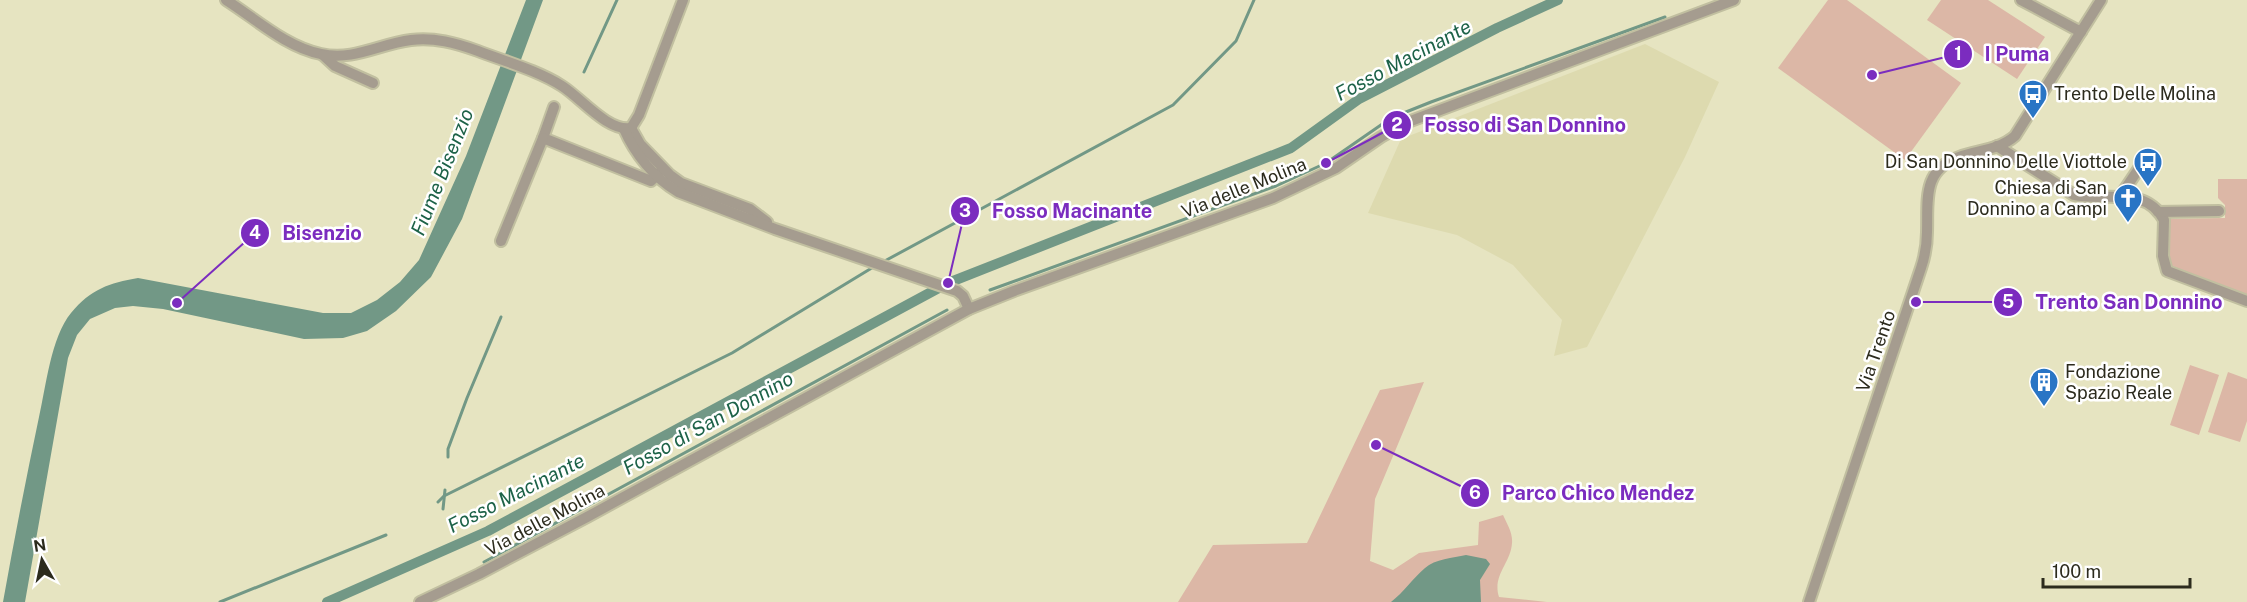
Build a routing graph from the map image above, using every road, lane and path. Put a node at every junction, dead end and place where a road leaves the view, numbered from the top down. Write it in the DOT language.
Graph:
graph roads {
  1 [pos="226,0"];
  2 [pos="682,0"];
  3 [pos="1734,0"];
  4 [pos="2021,0"];
  5 [pos="2101,0"];
  6 [pos="2081,32"];
  7 [pos="323,55"];
  8 [pos="372,83"];
  9 [pos="554,107"];
  10 [pos="628,128"];
  11 [pos="543,138"];
  12 [pos="1997,146"];
  13 [pos="2146,158"];
  14 [pos="660,172"];
  15 [pos="2121,195"];
  16 [pos="2219,211"];
  17 [pos="2158,212"];
  18 [pos="501,241"];
  19 [pos="2247,301"];
  20 [pos="969,309"];
  21 [pos="420,602"];
  22 [pos="1809,602"];
  1 -- 7 [label="street"];
  2 -- 10 [label="street"];
  3 -- 20 [label="street, Via delle Molina"];
  4 -- 6 [label="street"];
  5 -- 6 [label="street, Via Trento"];
  6 -- 12 [label="street, Via Trento"];
  7 -- 8 [label="street"];
  7 -- 10 [label="street"];
  9 -- 11 [label="street"];
  10 -- 14 [label="street"];
  11 -- 14 [label="street"];
  11 -- 18 [label="street"];
  12 -- 15 [label="street"];
  12 -- 22 [label="street, Via Trento"];
  13 -- 15 [label="street"];
  14 -- 20 [label="street"];
  15 -- 17 [label="street"];
  16 -- 17 [label="street"];
  17 -- 19 [label="street"];
  20 -- 21 [label="street, Via delle Molina"];
}
